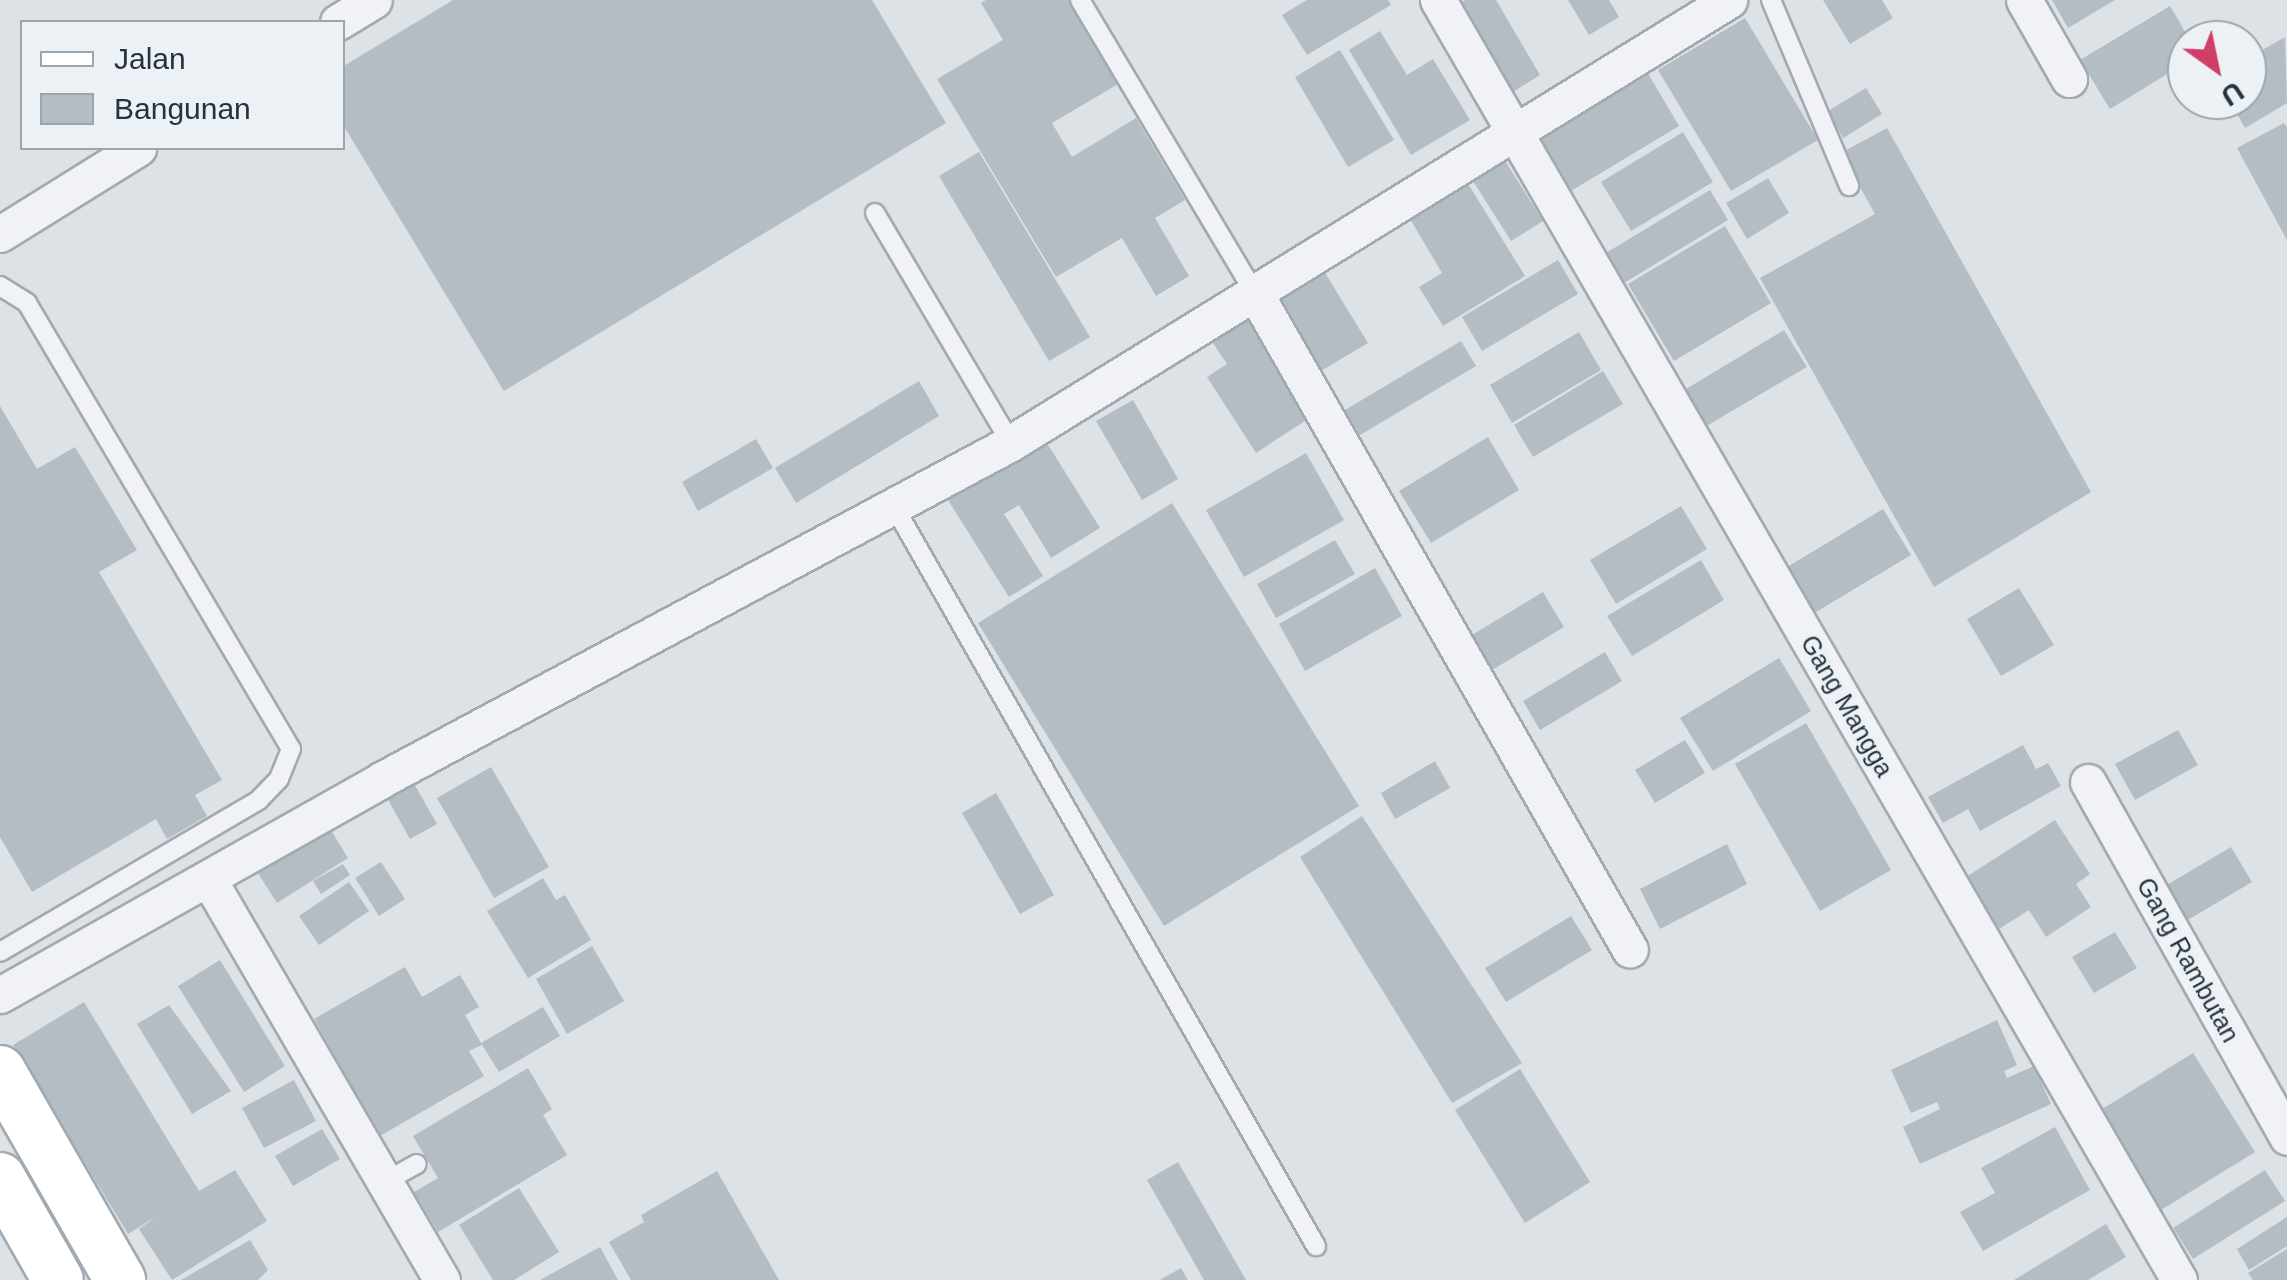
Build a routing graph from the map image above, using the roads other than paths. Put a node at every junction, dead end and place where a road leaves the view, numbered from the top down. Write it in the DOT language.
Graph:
graph roads {
  1 [pos="374,0"];
  2 [pos="1080,0"];
  3 [pos="1438,0"];
  4 [pos="1729,0"];
  5 [pos="1771,0"];
  6 [pos="2024,0"];
  7 [pos="341,20"];
  8 [pos="2069,79"];
  9 [pos="1514,132"];
  10 [pos="135,150"];
  11 [pos="1849,186"];
  12 [pos="875,212"];
  13 [pos="0,234"];
  14 [pos="0,286"];
  15 [pos="1255,292"];
  16 [pos="1011,443"];
  17 [pos="895,508"];
  18 [pos="2088,782"];
  19 [pos="209,880"];
  20 [pos="1630,950"];
  21 [pos="0,952"];
  22 [pos="0,995"];
  23 [pos="0,1071"];
  24 [pos="2287,1137"];
  25 [pos="0,1178"];
  26 [pos="1316,1246"];
  27 [pos="58,1280"];
  28 [pos="120,1280"];
  29 [pos="442,1280"];
  30 [pos="2179,1280"];
  1 -- 7 [label="street"];
  2 -- 15 [label="lane"];
  3 -- 9 [label="street, Gang Mangga"];
  4 -- 9 [label="street"];
  5 -- 11 [label="lane"];
  6 -- 8 [label="street"];
  9 -- 15 [label="street"];
  9 -- 30 [label="street, Gang Mangga"];
  10 -- 13 [label="street"];
  12 -- 16 [label="lane"];
  14 -- 21 [label="lane"];
  15 -- 16 [label="street"];
  15 -- 20 [label="street"];
  16 -- 17 [label="street"];
  17 -- 19 [label="street"];
  17 -- 26 [label="lane"];
  18 -- 24 [label="street, Gang Rambutan"];
  19 -- 22 [label="street"];
  19 -- 29 [label="street"];
  23 -- 28 [label="main road"];
  25 -- 27 [label="main road"];
}
